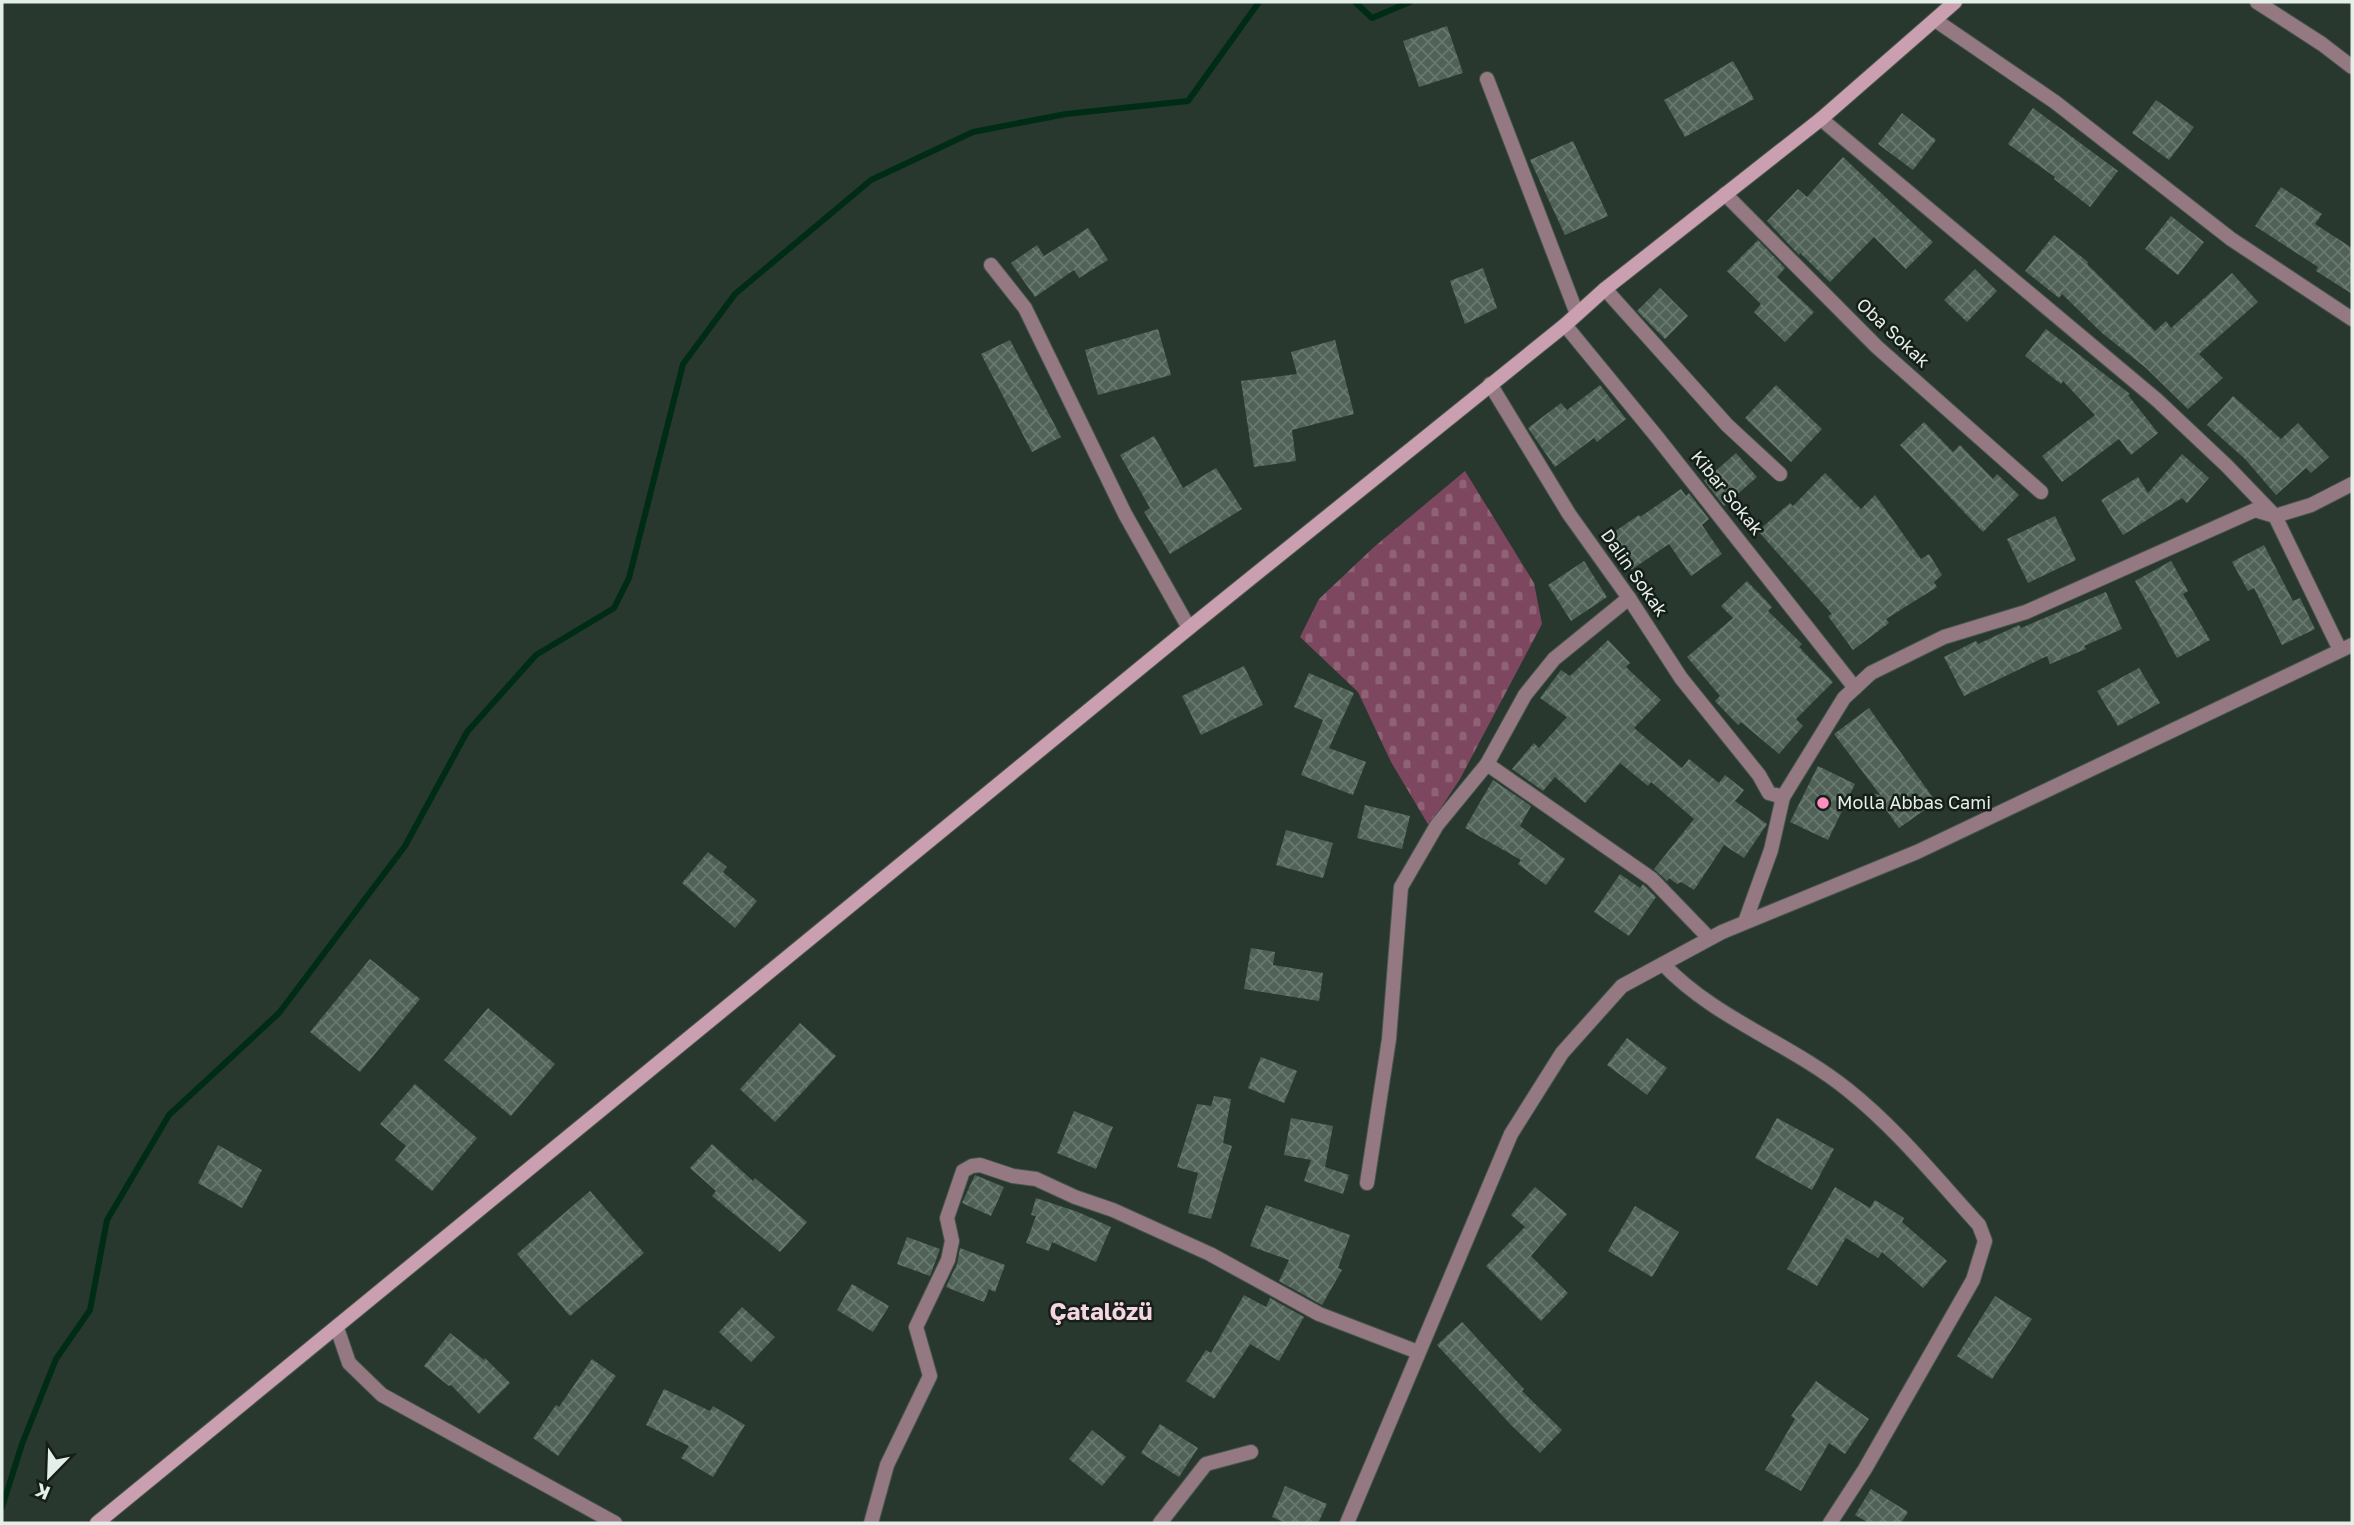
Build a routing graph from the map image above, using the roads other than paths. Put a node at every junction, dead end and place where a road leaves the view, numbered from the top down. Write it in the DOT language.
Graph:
graph roads {
  1 [pos="1955,2"];
  2 [pos="2258,2"];
  3 [pos="1935,20"];
  4 [pos="2352,68"];
  5 [pos="1487,79"];
  6 [pos="1821,119"];
  7 [pos="1725,194"];
  8 [pos="990,265"];
  9 [pos="1605,289"];
  10 [pos="1577,314"];
  11 [pos="2352,319"];
  12 [pos="1565,325"];
  13 [pos="1490,384"];
  14 [pos="1780,474"];
  15 [pos="2352,484"];
  16 [pos="2040,492"];
  17 [pos="2275,516"];
  18 [pos="1629,597"];
  19 [pos="1189,628"];
  20 [pos="2346,648"];
  21 [pos="1855,688"];
  22 [pos="1487,764"];
  23 [pos="1783,797"];
  24 [pos="1745,922"];
  25 [pos="1709,939"];
  26 [pos="1663,964"];
  27 [pos="1367,1183"];
  28 [pos="337,1328"];
  29 [pos="1418,1352"];
  30 [pos="1251,1452"];
  31 [pos="97,1523"];
  32 [pos="615,1523"];
  33 [pos="871,1523"];
  34 [pos="1160,1523"];
  35 [pos="1347,1523"];
  36 [pos="1830,1523"];
  1 -- 3 [label="main road"];
  2 -- 4 [label="street"];
  3 -- 6 [label="main road"];
  3 -- 11 [label="street"];
  5 -- 10 [label="street"];
  6 -- 7 [label="main road"];
  6 -- 17 [label="street"];
  7 -- 9 [label="main road"];
  7 -- 16 [label="street, Oba Sokak"];
  8 -- 19 [label="street"];
  9 -- 10 [label="main road"];
  9 -- 14 [label="street"];
  10 -- 12 [label="main road"];
  12 -- 13 [label="main road"];
  12 -- 21 [label="street, Kibar Sokak"];
  13 -- 18 [label="street, Dalin Sokak"];
  13 -- 19 [label="main road"];
  15 -- 17 [label="street"];
  17 -- 20 [label="street"];
  17 -- 21 [label="street"];
  18 -- 22 [label="street"];
  18 -- 23 [label="street, Dalin Sokak"];
  19 -- 28 [label="main road"];
  20 -- 24 [label="street"];
  21 -- 23 [label="street"];
  22 -- 25 [label="street"];
  22 -- 27 [label="street"];
  23 -- 24 [label="street"];
  24 -- 25 [label="street"];
  25 -- 26 [label="street"];
  26 -- 29 [label="street"];
  26 -- 36 [label="street"];
  28 -- 31 [label="main road"];
  28 -- 32 [label="street"];
  29 -- 33 [label="street"];
  29 -- 35 [label="street"];
  30 -- 34 [label="street"];
}
